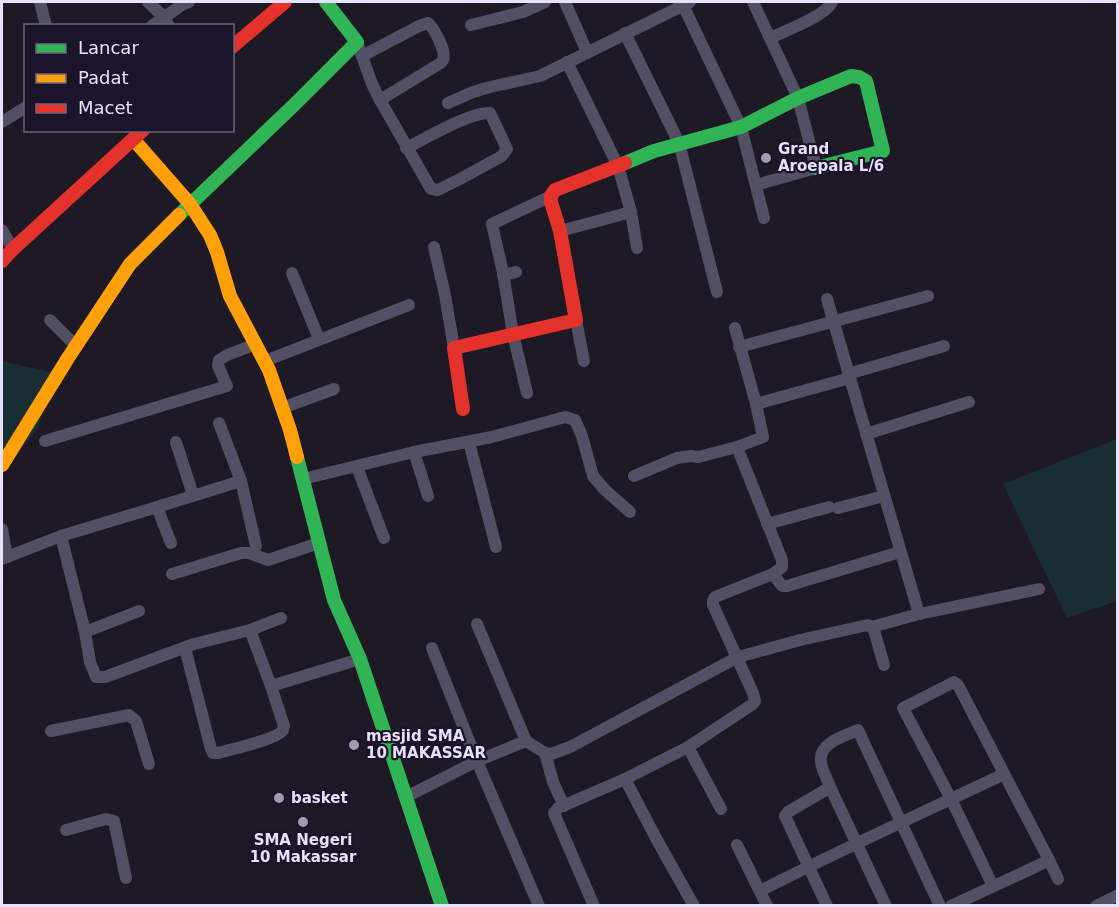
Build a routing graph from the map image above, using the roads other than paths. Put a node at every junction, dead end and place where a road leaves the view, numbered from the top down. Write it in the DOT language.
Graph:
graph roads {
  1 [pos="40,2"];
  2 [pos="148,2"];
  3 [pos="189,2"];
  4 [pos="285,2"];
  5 [pos="326,2"];
  6 [pos="545,2"];
  7 [pos="565,2"];
  8 [pos="753,2"];
  9 [pos="832,2"];
  10 [pos="686,3"];
  11 [pos="166,21"];
  12 [pos="46,24"];
  13 [pos="471,25"];
  14 [pos="625,33"];
  15 [pos="770,38"];
  16 [pos="357,42"];
  17 [pos="234,45"];
  18 [pos="587,52"];
  19 [pos="362,56"];
  20 [pos="567,62"];
  21 [pos="798,98"];
  22 [pos="380,100"];
  23 [pos="448,103"];
  24 [pos="24,108"];
  25 [pos="2,122"];
  26 [pos="741,127"];
  27 [pos="139,135"];
  28 [pos="679,143"];
  29 [pos="406,148"];
  30 [pos="618,166"];
  31 [pos="816,168"];
  32 [pos="756,185"];
  33 [pos="551,196"];
  34 [pos="190,204"];
  35 [pos="631,212"];
  36 [pos="764,218"];
  37 [pos="2,230"];
  38 [pos="560,231"];
  39 [pos="434,247"];
  40 [pos="638,248"];
  41 [pos="13,249"];
  42 [pos="2,261"];
  43 [pos="292,273"];
  44 [pos="717,292"];
  45 [pos="928,296"];
  46 [pos="827,299"];
  47 [pos="409,305"];
  48 [pos="50,320"];
  49 [pos="576,320"];
  50 [pos="833,322"];
  51 [pos="735,328"];
  52 [pos="513,334"];
  53 [pos="318,339"];
  54 [pos="256,344"];
  55 [pos="76,346"];
  56 [pos="944,346"];
  57 [pos="739,347"];
  58 [pos="454,348"];
  59 [pos="265,361"];
  60 [pos="584,361"];
  61 [pos="849,376"];
  62 [pos="334,389"];
  63 [pos="527,393"];
  64 [pos="969,402"];
  65 [pos="756,404"];
  66 [pos="282,408"];
  67 [pos="463,409"];
  68 [pos="219,423"];
  69 [pos="866,434"];
  70 [pos="45,441"];
  71 [pos="176,442"];
  72 [pos="469,442"];
  73 [pos="737,447"];
  74 [pos="414,452"];
  75 [pos="2,465"];
  76 [pos="357,467"];
  77 [pos="634,476"];
  78 [pos="303,479"];
  79 [pos="241,481"];
  80 [pos="193,495"];
  81 [pos="428,496"];
  82 [pos="884,496"];
  83 [pos="157,507"];
  84 [pos="630,512"];
  85 [pos="767,524"];
  86 [pos="2,529"];
  87 [pos="61,536"];
  88 [pos="384,538"];
  89 [pos="171,543"];
  90 [pos="319,543"];
  91 [pos="256,546"];
  92 [pos="496,546"];
  93 [pos="900,552"];
  94 [pos="4,558"];
  95 [pos="172,574"];
  96 [pos="774,574"];
  97 [pos="1039,588"];
  98 [pos="139,611"];
  99 [pos="919,614"];
  100 [pos="280,618"];
  101 [pos="477,624"];
  102 [pos="871,627"];
  103 [pos="250,630"];
  104 [pos="85,632"];
  105 [pos="185,648"];
  106 [pos="432,648"];
  107 [pos="738,657"];
  108 [pos="360,659"];
  109 [pos="884,665"];
  110 [pos="271,686"];
  111 [pos="51,730"];
  112 [pos="526,741"];
  113 [pos="688,747"];
  114 [pos="545,753"];
  115 [pos="477,761"];
  116 [pos="149,764"];
  117 [pos="1004,774"];
  118 [pos="625,778"];
  119 [pos="831,789"];
  120 [pos="406,797"];
  121 [pos="951,799"];
  122 [pos="564,806"];
  123 [pos="721,809"];
  124 [pos="901,824"];
  125 [pos="66,830"];
  126 [pos="857,843"];
  127 [pos="736,845"];
  128 [pos="1049,860"];
  129 [pos="809,866"];
  130 [pos="126,878"];
  131 [pos="1058,879"];
  132 [pos="993,886"];
  133 [pos="760,891"];
  134 [pos="1118,895"];
  135 [pos="442,906"];
  136 [pos="539,906"];
  137 [pos="594,906"];
  138 [pos="694,906"];
  139 [pos="767,906"];
  140 [pos="827,906"];
  141 [pos="886,906"];
  142 [pos="940,906"];
  143 [pos="951,906"];
  144 [pos="1096,906"];
  1 -- 12 [label="street"];
  2 -- 11 [label="street"];
  3 -- 11 [label="street"];
  4 -- 17 [label="street"];
  5 -- 16 [label="street"];
  6 -- 13 [label="street"];
  7 -- 18 [label="street"];
  8 -- 15 [label="street"];
  9 -- 15 [label="street"];
  10 -- 14 [label="street"];
  10 -- 26 [label="street"];
  14 -- 18 [label="street"];
  14 -- 28 [label="street"];
  15 -- 21 [label="street"];
  16 -- 19 [label="street"];
  16 -- 34 [label="street"];
  18 -- 20 [label="street"];
  19 -- 22 [label="street"];
  19 -- 22 [label="street"];
  20 -- 23 [label="street"];
  20 -- 30 [label="street"];
  21 -- 26 [label="street"];
  21 -- 31 [label="street"];
  21 -- 31 [label="street"];
  22 -- 29 [label="street"];
  24 -- 25 [label="street"];
  26 -- 28 [label="street"];
  26 -- 32 [label="street"];
  27 -- 34 [label="street"];
  27 -- 41 [label="street"];
  28 -- 30 [label="street"];
  28 -- 44 [label="street"];
  29 -- 29 [label="street"];
  30 -- 33 [label="street"];
  30 -- 35 [label="street"];
  31 -- 32 [label="street"];
  32 -- 36 [label="street"];
  33 -- 38 [label="street"];
  33 -- 52 [label="street"];
  34 -- 54 [label="street"];
  34 -- 55 [label="street"];
  35 -- 38 [label="street"];
  35 -- 40 [label="street"];
  37 -- 41 [label="street"];
  38 -- 49 [label="street"];
  39 -- 58 [label="street"];
  41 -- 42 [label="street"];
  43 -- 53 [label="street"];
  45 -- 50 [label="street"];
  46 -- 50 [label="street"];
  47 -- 53 [label="street"];
  48 -- 55 [label="street"];
  49 -- 52 [label="street"];
  49 -- 60 [label="street"];
  50 -- 57 [label="street"];
  50 -- 61 [label="street"];
  51 -- 57 [label="street"];
  52 -- 58 [label="street"];
  52 -- 63 [label="street"];
  53 -- 59 [label="street"];
  54 -- 59 [label="street"];
  54 -- 70 [label="street"];
  55 -- 75 [label="street"];
  56 -- 61 [label="street"];
  57 -- 65 [label="street"];
  58 -- 67 [label="street"];
  59 -- 66 [label="street"];
  61 -- 65 [label="street"];
  61 -- 69 [label="street"];
  62 -- 66 [label="street"];
  64 -- 69 [label="street"];
  65 -- 73 [label="street"];
  66 -- 78 [label="street"];
  68 -- 79 [label="street"];
  69 -- 82 [label="street"];
  71 -- 80 [label="street"];
  72 -- 74 [label="street"];
  72 -- 84 [label="street"];
  72 -- 92 [label="street"];
  73 -- 77 [label="street"];
  73 -- 85 [label="street"];
  74 -- 76 [label="street"];
  74 -- 81 [label="street"];
  76 -- 78 [label="street"];
  76 -- 88 [label="street"];
  78 -- 90 [label="street"];
  79 -- 80 [label="street"];
  79 -- 91 [label="street"];
  80 -- 83 [label="street"];
  82 -- 85 [label="street"];
  82 -- 93 [label="street"];
  83 -- 87 [label="street"];
  83 -- 89 [label="street"];
  85 -- 96 [label="street"];
  86 -- 94 [label="street"];
  87 -- 94 [label="street"];
  87 -- 104 [label="street"];
  90 -- 95 [label="street"];
  90 -- 108 [label="street"];
  93 -- 96 [label="street"];
  93 -- 99 [label="street"];
  96 -- 107 [label="street"];
  97 -- 99 [label="street"];
  98 -- 104 [label="street"];
  99 -- 102 [label="street"];
  100 -- 103 [label="street"];
  101 -- 112 [label="street"];
  102 -- 107 [label="street"];
  102 -- 109 [label="street"];
  103 -- 105 [label="street"];
  103 -- 110 [label="street"];
  104 -- 105 [label="street"];
  105 -- 110 [label="street"];
  106 -- 115 [label="street"];
  107 -- 113 [label="street"];
  107 -- 114 [label="street"];
  108 -- 110 [label="street"];
  108 -- 120 [label="street"];
  111 -- 116 [label="street"];
  112 -- 114 [label="street"];
  112 -- 115 [label="street"];
  113 -- 118 [label="street"];
  113 -- 123 [label="street"];
  114 -- 122 [label="street"];
  115 -- 120 [label="street"];
  115 -- 136 [label="street"];
  117 -- 121 [label="street"];
  117 -- 121 [label="street"];
  117 -- 128 [label="street"];
  118 -- 122 [label="street"];
  118 -- 138 [label="street"];
  119 -- 124 [label="street"];
  119 -- 126 [label="street"];
  119 -- 129 [label="street"];
  120 -- 135 [label="street"];
  121 -- 124 [label="street"];
  121 -- 132 [label="street"];
  122 -- 137 [label="street"];
  124 -- 126 [label="street"];
  124 -- 142 [label="street"];
  125 -- 130 [label="street"];
  126 -- 129 [label="street"];
  126 -- 141 [label="street"];
  127 -- 133 [label="street"];
  128 -- 131 [label="street"];
  128 -- 132 [label="street"];
  129 -- 133 [label="street"];
  129 -- 140 [label="street"];
  132 -- 143 [label="street"];
  133 -- 139 [label="street"];
  134 -- 144 [label="street"];
}
